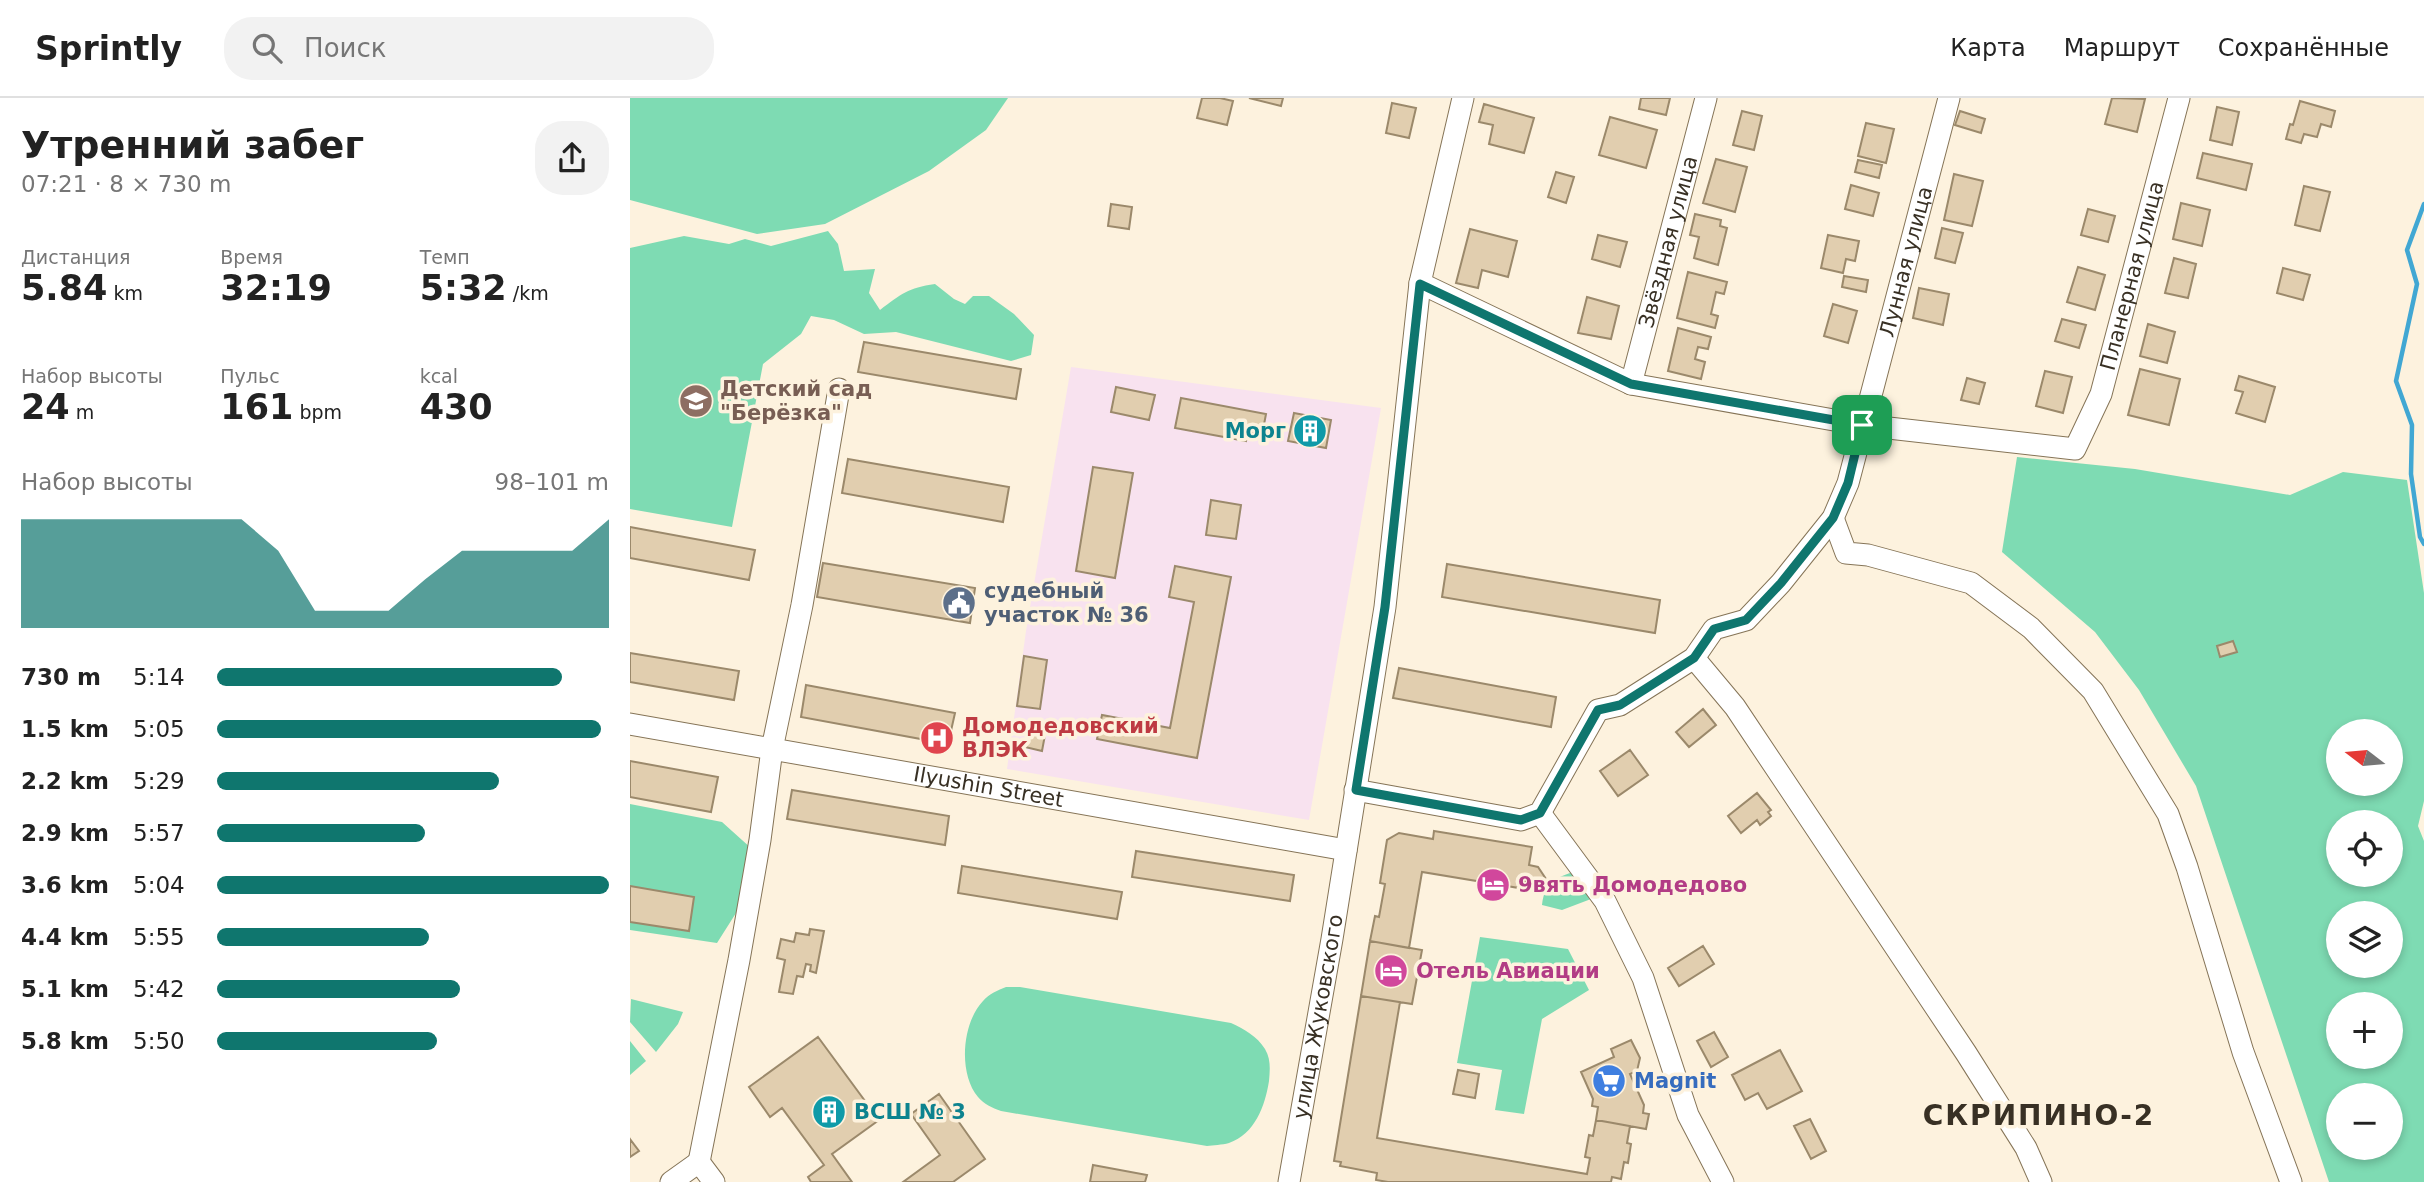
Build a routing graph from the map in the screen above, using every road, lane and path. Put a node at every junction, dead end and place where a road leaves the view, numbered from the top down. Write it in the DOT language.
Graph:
graph roads {
  1 [pos="1463,98"];
  2 [pos="1706,98"];
  3 [pos="1949,98"];
  4 [pos="2179,98"];
  5 [pos="1420,284"];
  6 [pos="1631,384"];
  7 [pos="839,389"];
  8 [pos="1862,425"];
  9 [pos="1833,518"];
  10 [pos="1694,658"];
  11 [pos="630,724"];
  12 [pos="772,749"];
  13 [pos="1356,790"];
  14 [pos="1540,813"];
  15 [pos="1346,850"];
  16 [pos="699,1162"];
  17 [pos="671,1182"];
  18 [pos="714,1182"];
  19 [pos="1289,1182"];
  20 [pos="1723,1182"];
  21 [pos="2041,1182"];
  22 [pos="2291,1182"];
  1 -- 5 [label="street, улица Жуковского"];
  2 -- 6 [label="street, Звёздная улица"];
  3 -- 8 [label="street, Лунная улица"];
  4 -- 8 [label="street, Планерная улица"];
  5 -- 6 [label="street"];
  5 -- 13 [label="street, улица Жуковского"];
  6 -- 8 [label="street"];
  7 -- 12 [label="street"];
  8 -- 9 [label="street, Лунная улица"];
  9 -- 10 [label="street, Лунная улица"];
  9 -- 22 [label="street"];
  10 -- 14 [label="street"];
  10 -- 21 [label="street"];
  11 -- 12 [label="street, Ilyushin Street"];
  12 -- 15 [label="street, Ilyushin Street"];
  12 -- 16 [label="street"];
  13 -- 14 [label="street"];
  13 -- 15 [label="street, улица Жуковского"];
  14 -- 20 [label="street"];
  15 -- 19 [label="street, улица Жуковского"];
  16 -- 17 [label="street"];
  16 -- 18 [label="street"];
}
